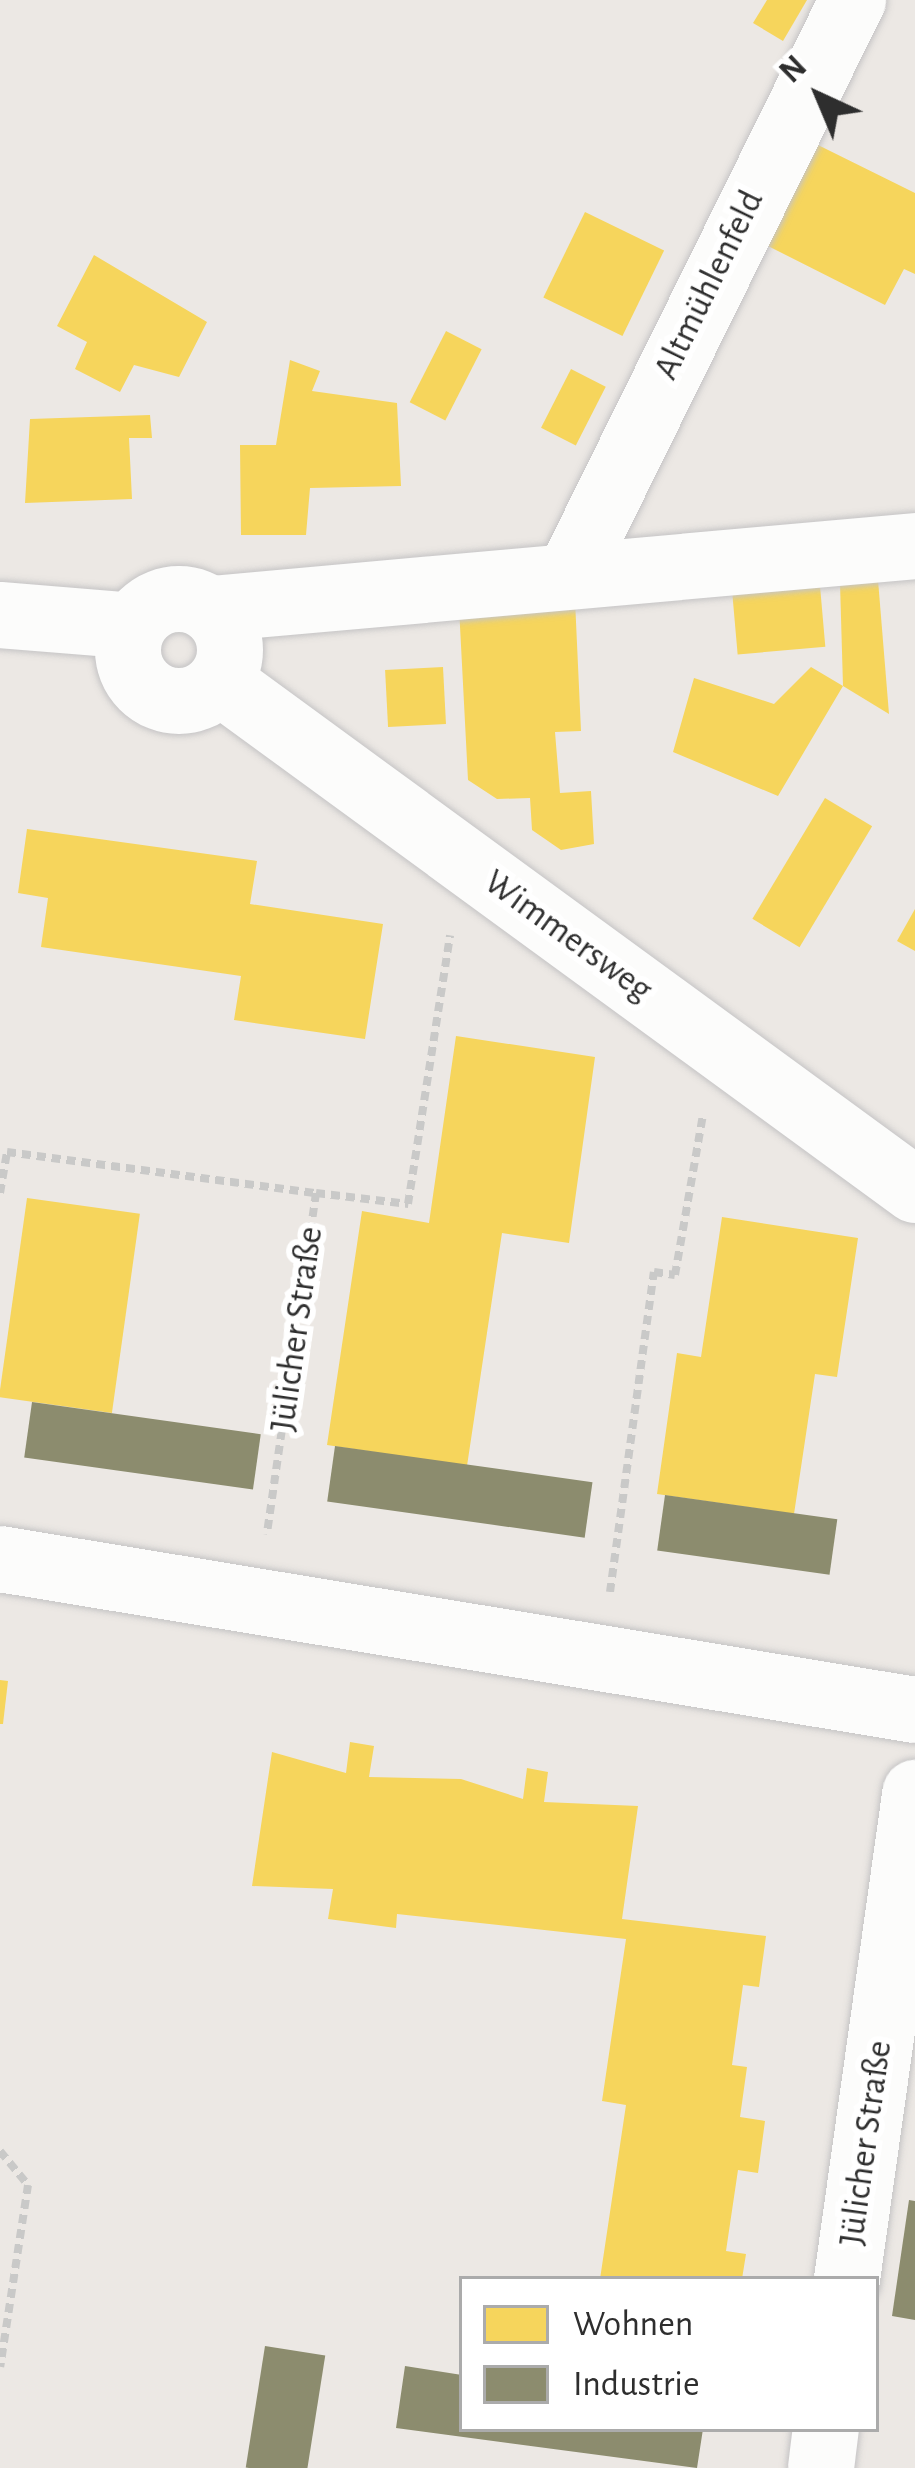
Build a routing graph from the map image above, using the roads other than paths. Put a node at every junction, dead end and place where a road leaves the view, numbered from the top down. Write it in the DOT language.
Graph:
graph roads {
  1 [pos="853,0"];
  2 [pos="915,546"];
  3 [pos="571,572"];
  4 [pos="211,609"];
  5 [pos="0,615"];
  6 [pos="134,626"];
  7 [pos="220,682"];
  8 [pos="915,1190"];
  9 [pos="0,1559"];
  10 [pos="915,1710"];
  11 [pos="915,1793"];
  12 [pos="847,2276"];
  13 [pos="826,2432"];
  14 [pos="821,2468"];
  1 -- 3 [label="street, Altmühlenfeld"];
  2 -- 3 [label="street"];
  3 -- 4 [label="street"];
  4 -- 6 [label="street"];
  4 -- 7 [label="street"];
  5 -- 6 [label="street"];
  6 -- 7 [label="street"];
  7 -- 8 [label="street, Wimmersweg"];
  9 -- 10 [label="street"];
  11 -- 12 [label="street, Jülicher Straße"];
  13 -- 14 [label="street"];
}
